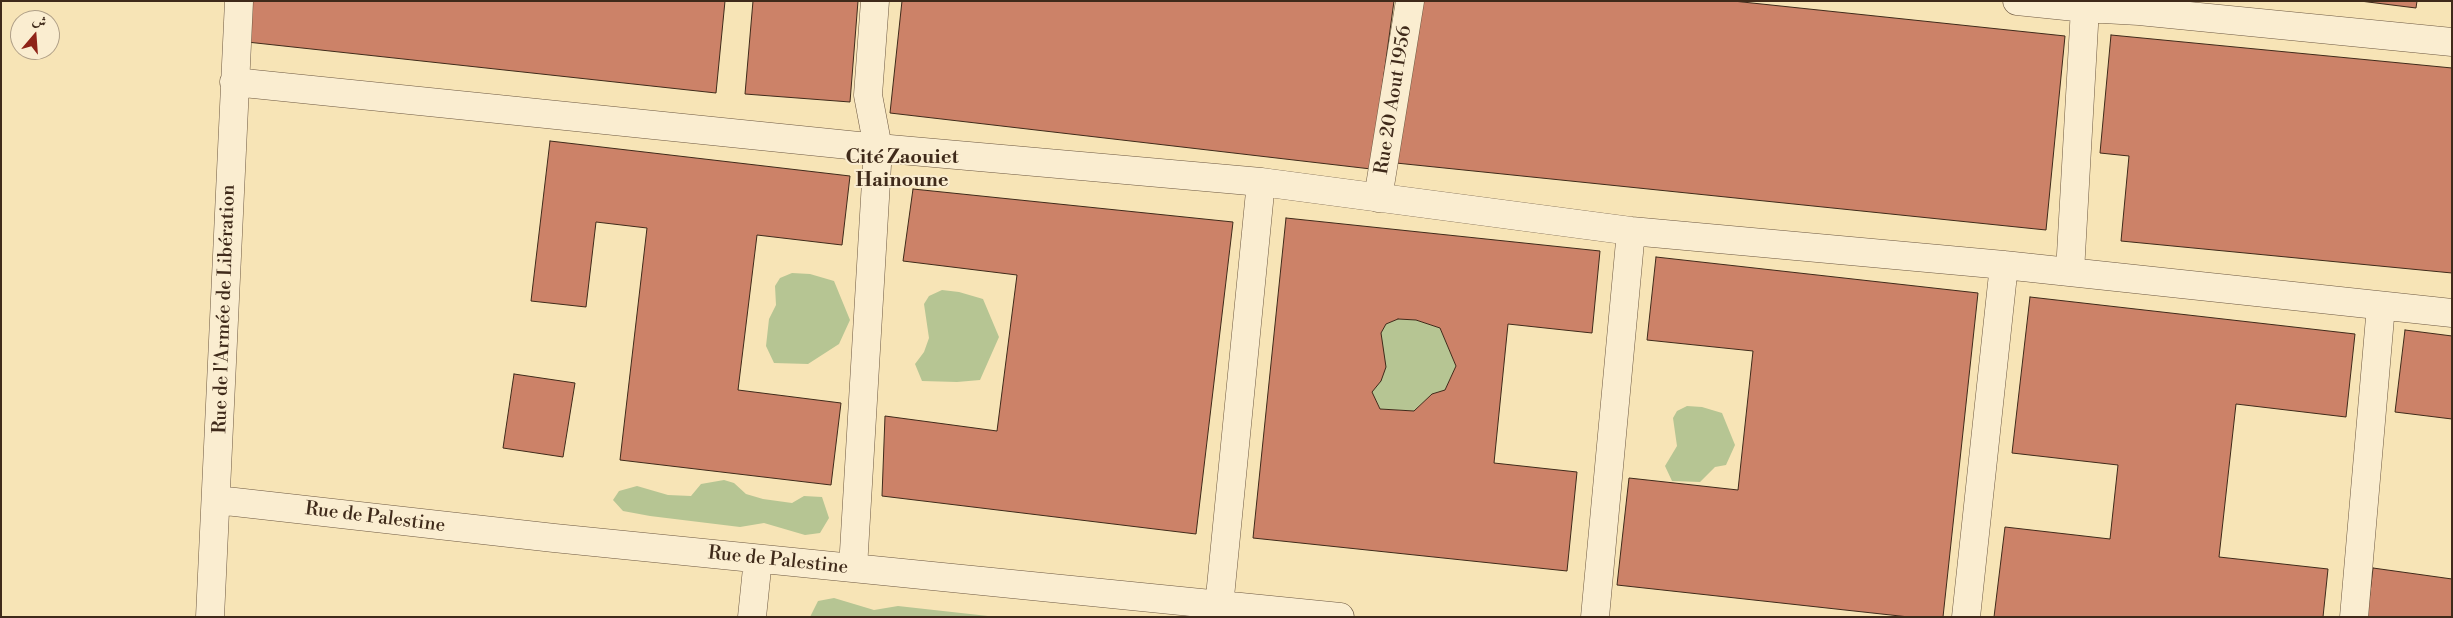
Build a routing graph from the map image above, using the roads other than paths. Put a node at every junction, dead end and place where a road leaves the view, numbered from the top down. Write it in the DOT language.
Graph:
graph roads {
  1 [pos="239,1"];
  2 [pos="876,1"];
  3 [pos="1410,1"];
  4 [pos="2017,1"];
  5 [pos="2139,6"];
  6 [pos="2086,8"];
  7 [pos="2452,42"];
  8 [pos="234,82"];
  9 [pos="878,148"];
  10 [pos="1262,182"];
  11 [pos="1378,198"];
  12 [pos="1631,232"];
  13 [pos="2004,265"];
  14 [pos="2070,272"];
  15 [pos="2381,306"];
  16 [pos="2452,313"];
  17 [pos="217,500"];
  18 [pos="758,559"];
  19 [pos="852,568"];
  20 [pos="1219,611"];
  21 [pos="210,617"];
  22 [pos="752,617"];
  23 [pos="1340,617"];
  24 [pos="1595,617"];
  25 [pos="1966,617"];
  26 [pos="2354,617"];
  1 -- 8 [label="street, Rue de l'Armée de Libération"];
  2 -- 9 [label="street"];
  3 -- 11 [label="street, Rue 20 Aout 1956"];
  4 -- 6 [label="street"];
  5 -- 6 [label="street"];
  5 -- 7 [label="street"];
  6 -- 14 [label="street"];
  8 -- 9 [label="street"];
  8 -- 17 [label="street, Rue de l'Armée de Libération"];
  9 -- 10 [label="street"];
  9 -- 19 [label="street"];
  10 -- 11 [label="street"];
  10 -- 20 [label="street"];
  11 -- 12 [label="street"];
  12 -- 13 [label="street"];
  12 -- 24 [label="street"];
  13 -- 14 [label="street"];
  13 -- 25 [label="street"];
  14 -- 15 [label="street"];
  15 -- 16 [label="street"];
  15 -- 26 [label="street"];
  17 -- 18 [label="street, Rue de Palestine"];
  17 -- 21 [label="street, Rue de l'Armée de Libération"];
  18 -- 19 [label="street, Rue de Palestine"];
  18 -- 22 [label="street"];
  19 -- 20 [label="street, Rue de Palestine"];
  20 -- 23 [label="street, Rue de Palestine"];
}
